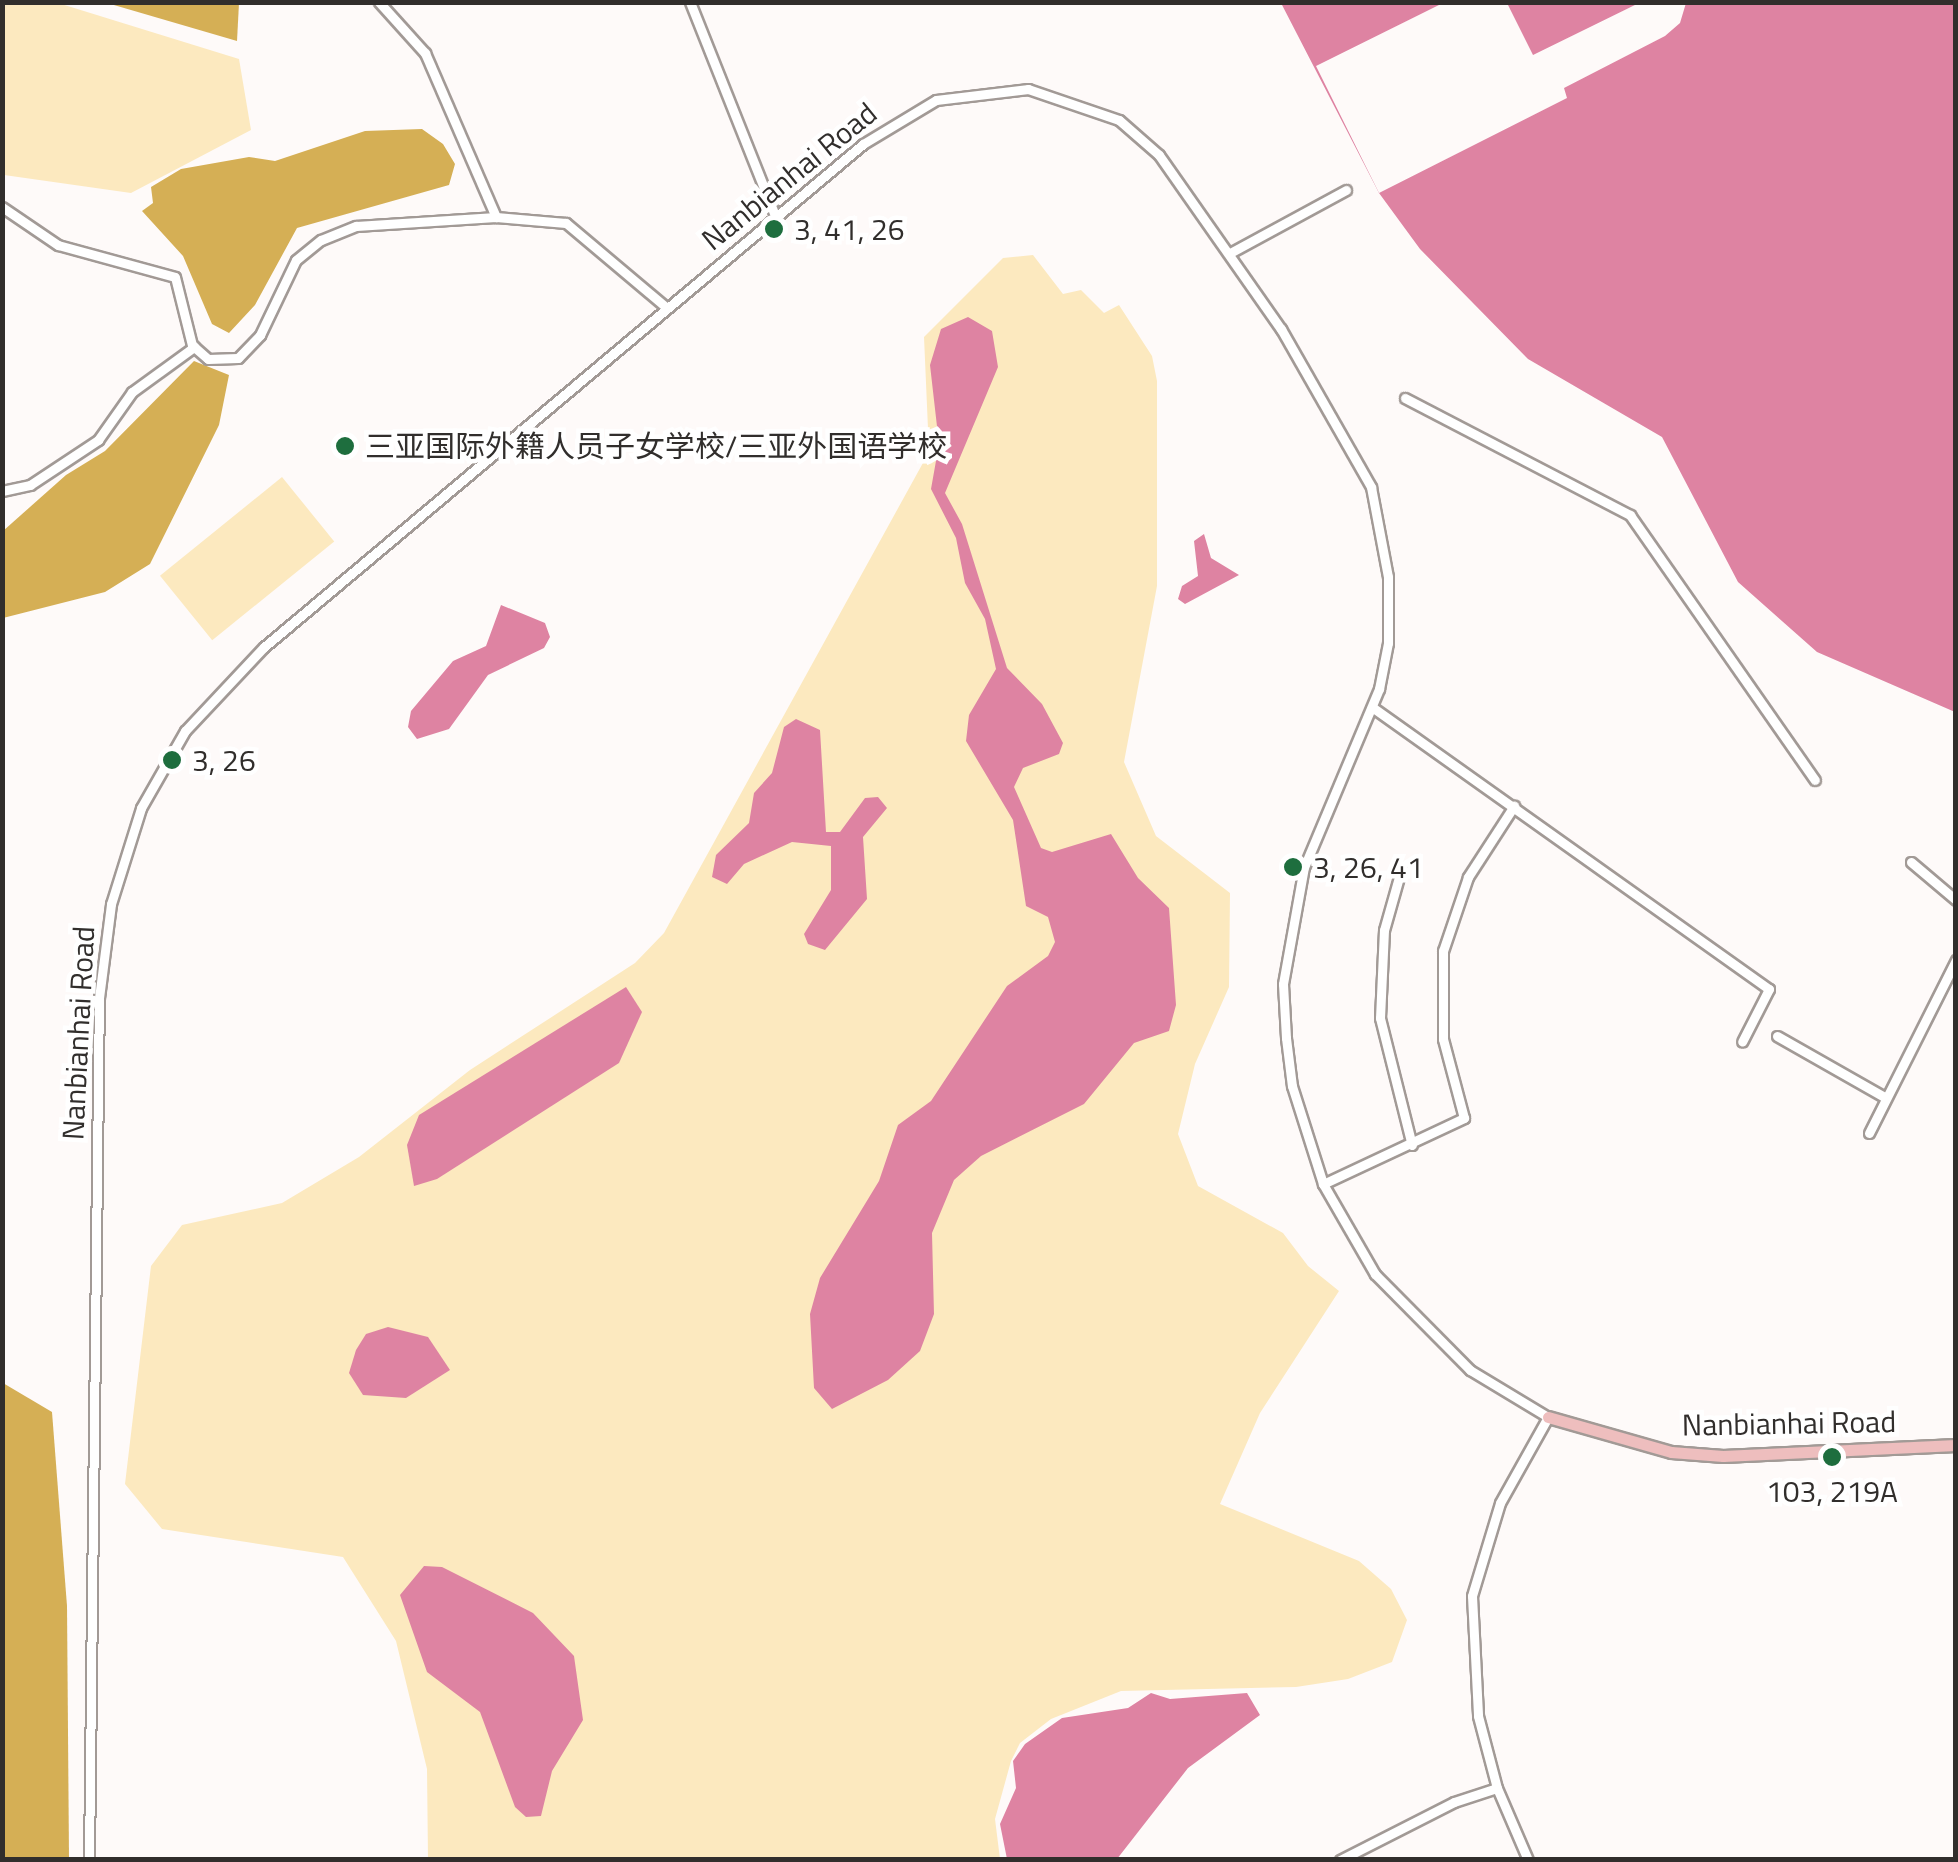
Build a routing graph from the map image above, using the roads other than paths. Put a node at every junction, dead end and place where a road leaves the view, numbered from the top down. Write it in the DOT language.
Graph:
graph roads {
  1 [pos="380,2"];
  2 [pos="690,2"];
  3 [pos="1346,190"];
  4 [pos="2,208"];
  5 [pos="496,217"];
  6 [pos="776,218"];
  7 [pos="1230,253"];
  8 [pos="667,308"];
  9 [pos="194,348"];
  10 [pos="1404,398"];
  11 [pos="2,492"];
  12 [pos="1372,707"];
  13 [pos="1815,780"];
  14 [pos="1514,806"];
  15 [pos="1910,862"];
  16 [pos="1401,870"];
  17 [pos="1956,900"];
  18 [pos="1956,960"];
  19 [pos="1776,1036"];
  20 [pos="1742,1042"];
  21 [pos="1886,1098"];
  22 [pos="1869,1132"];
  23 [pos="1412,1145"];
  24 [pos="1323,1184"];
  25 [pos="1548,1416"];
  26 [pos="1956,1445"];
  27 [pos="1497,1788"];
  28 [pos="90,1860"];
  29 [pos="1340,1860"];
  30 [pos="1528,1860"];
  1 -- 5 [label="street"];
  2 -- 6 [label="street"];
  3 -- 7 [label="street"];
  4 -- 9 [label="street"];
  5 -- 8 [label="street"];
  5 -- 9 [label="street"];
  6 -- 7 [label="street, Nanbianhai Road"];
  6 -- 8 [label="street, Nanbianhai Road"];
  7 -- 12 [label="street, Nanbianhai Road"];
  8 -- 28 [label="street, Nanbianhai Road"];
  9 -- 11 [label="street"];
  10 -- 13 [label="street"];
  12 -- 14 [label="street"];
  12 -- 24 [label="street, Nanbianhai Road"];
  14 -- 20 [label="street"];
  14 -- 23 [label="street"];
  15 -- 17 [label="street"];
  16 -- 23 [label="street"];
  18 -- 21 [label="street"];
  19 -- 21 [label="street"];
  21 -- 22 [label="street"];
  23 -- 24 [label="street"];
  24 -- 25 [label="street, Nanbianhai Road"];
  25 -- 26 [label="main road, Nanbianhai Road"];
  25 -- 27 [label="street"];
  27 -- 29 [label="street"];
  27 -- 30 [label="street"];
}
